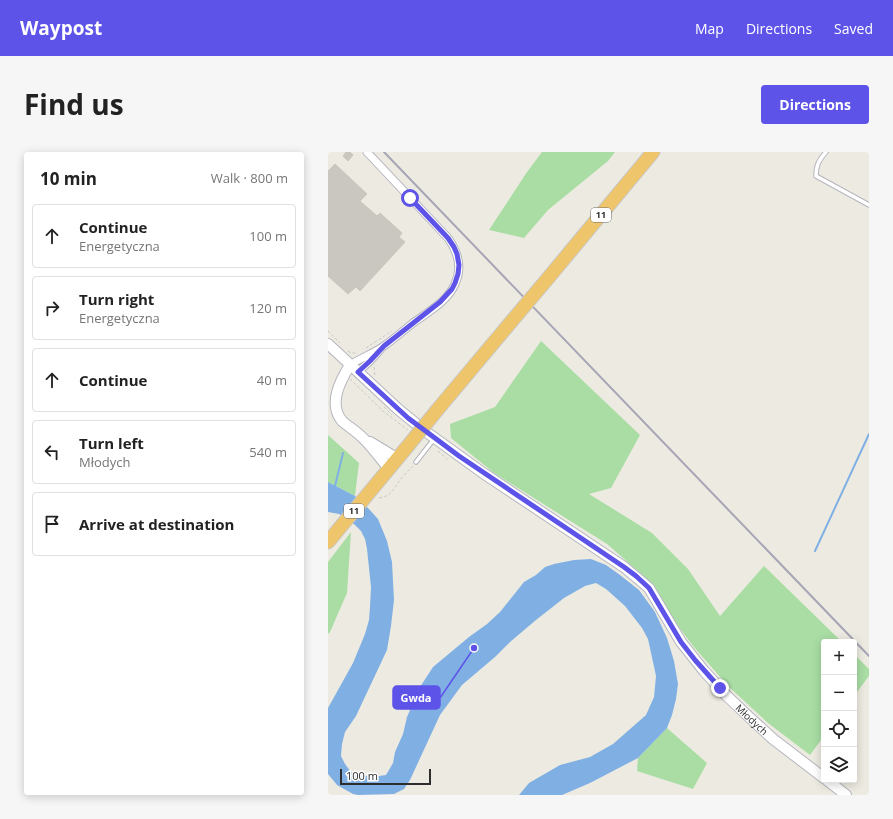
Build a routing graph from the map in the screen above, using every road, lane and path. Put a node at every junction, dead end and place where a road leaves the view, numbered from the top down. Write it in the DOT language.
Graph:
graph roads {
  1 [pos="367,152"];
  2 [pos="653,152"];
  3 [pos="826,152"];
  4 [pos="869,205"];
  5 [pos="394,329"];
  6 [pos="328,331"];
  7 [pos="328,344"];
  8 [pos="342,346"];
  9 [pos="384,346"];
  10 [pos="366,348"];
  11 [pos="347,351"];
  12 [pos="358,353"];
  13 [pos="350,365"];
  14 [pos="358,372"];
  15 [pos="337,389"];
  16 [pos="435,438"];
  17 [pos="416,462"];
  18 [pos="393,464"];
  19 [pos="379,498"];
  20 [pos="328,542"];
  21 [pos="821,776"];
  22 [pos="831,783"];
  23 [pos="846,795"];
  1 -- 9 [label="street"];
  2 -- 18 [label="highway, 11, bridge"];
  3 -- 4 [label="lane"];
  5 -- 10 [label="path"];
  6 -- 8 [label="path"];
  7 -- 13 [label="street, Młodych"];
  9 -- 13 [label="street"];
  9 -- 14 [label="street"];
  11 -- 12 [label="path"];
  13 -- 14 [label="street, Młodych"];
  13 -- 15 [label="street"];
  14 -- 15 [label="street"];
  14 -- 16 [label="street, Młodych"];
  15 -- 18 [label="street"];
  16 -- 17 [label="lane"];
  16 -- 21 [label="street, Młodych"];
  17 -- 19 [label="path"];
  18 -- 20 [label="highway, 11"];
  22 -- 23 [label="street"];
}
